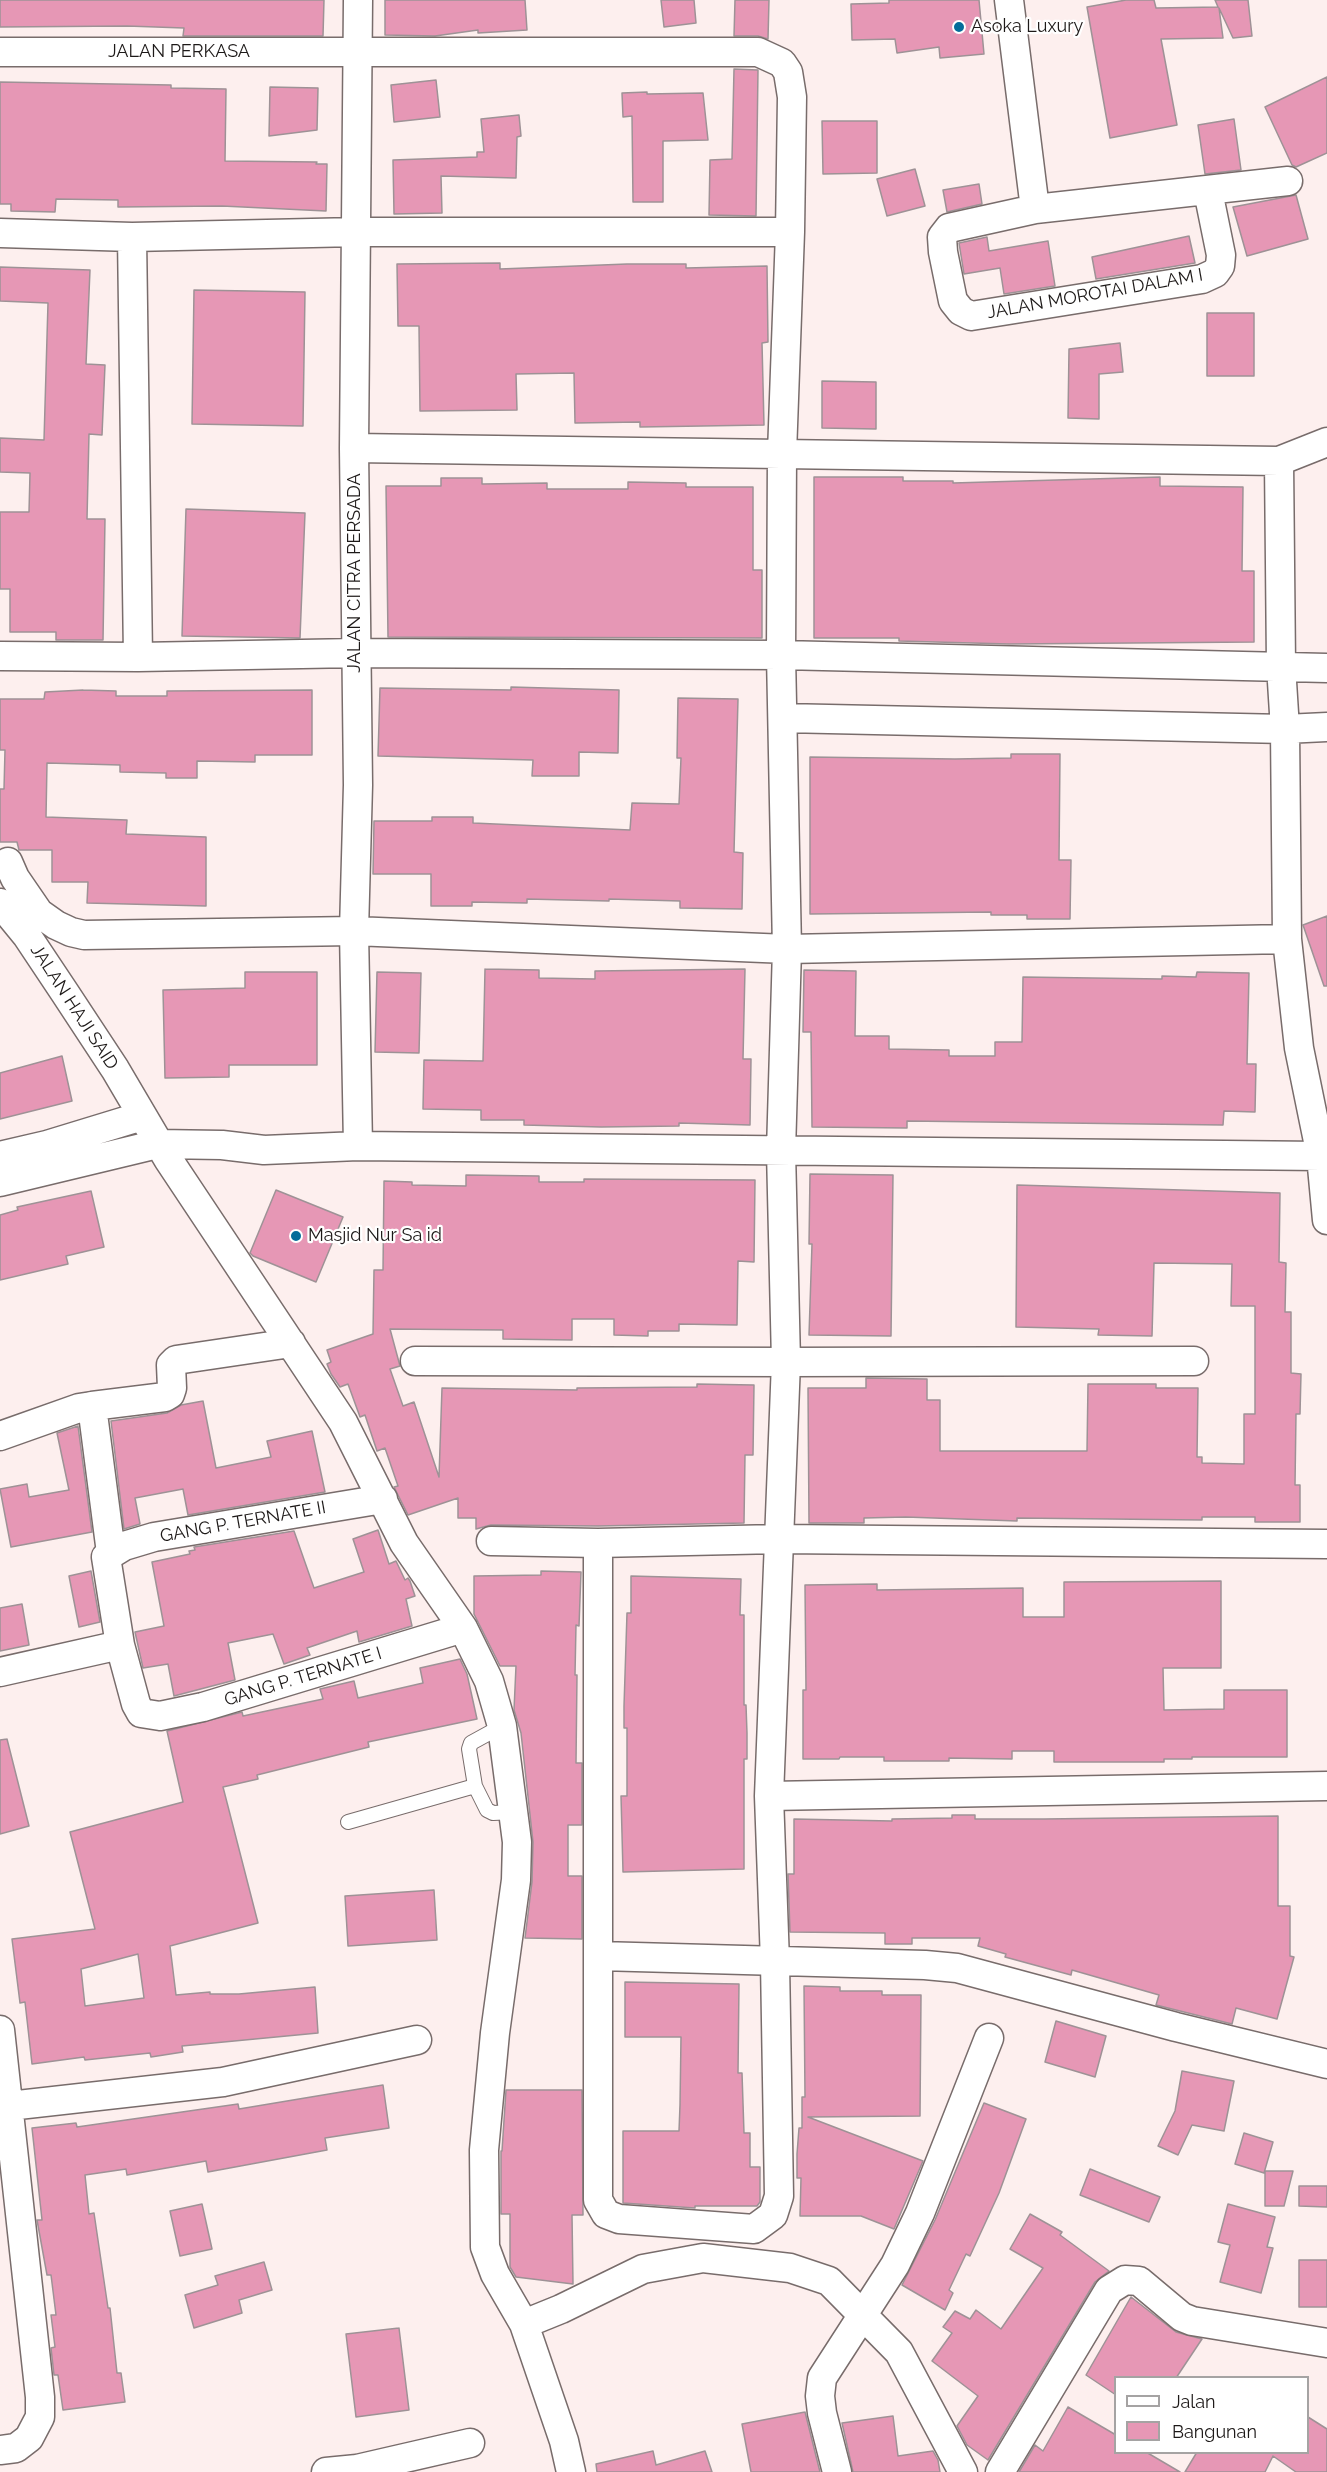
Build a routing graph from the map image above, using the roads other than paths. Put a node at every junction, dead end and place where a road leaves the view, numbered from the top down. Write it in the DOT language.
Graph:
graph roads {
  1 [pos="358,0"];
  2 [pos="1009,0"];
  3 [pos="357,51"];
  4 [pos="0,52"];
  5 [pos="1288,181"];
  6 [pos="1208,191"];
  7 [pos="1035,209"];
  8 [pos="357,232"];
  9 [pos="790,232"];
  10 [pos="0,233"];
  11 [pos="132,237"];
  12 [pos="1327,442"];
  13 [pos="354,448"];
  14 [pos="782,454"];
  15 [pos="1278,461"];
  16 [pos="356,653"];
  17 [pos="0,656"];
  18 [pos="138,657"];
  19 [pos="781,662"];
  20 [pos="1281,666"];
  21 [pos="1327,668"];
  22 [pos="783,711"];
  23 [pos="1327,727"];
  24 [pos="1286,729"];
  25 [pos="8,862"];
  26 [pos="0,903"];
  27 [pos="354,931"];
  28 [pos="1287,939"];
  29 [pos="787,949"];
  30 [pos="142,1116"];
  31 [pos="358,1146"];
  32 [pos="163,1151"];
  33 [pos="781,1151"];
  34 [pos="0,1156"];
  35 [pos="1321,1156"];
  36 [pos="0,1182"];
  37 [pos="1327,1220"];
  38 [pos="291,1343"];
  39 [pos="415,1360"];
  40 [pos="1194,1361"];
  41 [pos="786,1362"];
  42 [pos="92,1406"];
  43 [pos="0,1436"];
  44 [pos="383,1498"];
  45 [pos="779,1539"];
  46 [pos="491,1541"];
  47 [pos="598,1543"];
  48 [pos="1327,1544"];
  49 [pos="109,1555"];
  50 [pos="463,1628"];
  51 [pos="120,1645"];
  52 [pos="0,1672"];
  53 [pos="502,1726"];
  54 [pos="475,1785"];
  55 [pos="1327,1786"];
  56 [pos="769,1796"];
  57 [pos="514,1812"];
  58 [pos="348,1822"];
  59 [pos="599,1956"];
  60 [pos="775,1962"];
  61 [pos="0,2030"];
  62 [pos="989,2038"];
  63 [pos="417,2040"];
  64 [pos="1327,2064"];
  65 [pos="9,2106"];
  66 [pos="863,2315"];
  67 [pos="524,2324"];
  68 [pos="1327,2343"];
  69 [pos="470,2443"];
  70 [pos="0,2450"];
  71 [pos="357,2470"];
  72 [pos="326,2472"];
  73 [pos="571,2472"];
  74 [pos="837,2472"];
  75 [pos="963,2472"];
  76 [pos="1000,2472"];
  1 -- 3 [label="street, JALAN CITRA PERSADA"];
  2 -- 7 [label="street"];
  3 -- 4 [label="street, JALAN PERKASA"];
  3 -- 8 [label="street, JALAN CITRA PERSADA"];
  3 -- 9 [label="street, JALAN PERKASA"];
  5 -- 6 [label="street, JALAN MOROTAI DALAM I"];
  6 -- 7 [label="street, JALAN MOROTAI DALAM I"];
  6 -- 7 [label="street, JALAN MOROTAI DALAM I"];
  8 -- 9 [label="street"];
  8 -- 11 [label="street"];
  8 -- 13 [label="street, JALAN CITRA PERSADA"];
  9 -- 14 [label="street, JALAN PERKASA"];
  10 -- 11 [label="street"];
  11 -- 18 [label="street"];
  12 -- 15 [label="street"];
  13 -- 14 [label="street"];
  13 -- 16 [label="street, JALAN CITRA PERSADA"];
  14 -- 15 [label="street"];
  14 -- 19 [label="street, JALAN PERKASA"];
  15 -- 20 [label="street"];
  16 -- 18 [label="street"];
  16 -- 19 [label="street"];
  16 -- 27 [label="street, JALAN CITRA PERSADA"];
  17 -- 18 [label="street"];
  19 -- 20 [label="street"];
  19 -- 22 [label="street, JALAN PERKASA"];
  20 -- 21 [label="street"];
  20 -- 24 [label="street"];
  22 -- 24 [label="street"];
  22 -- 29 [label="street, JALAN PERKASA"];
  23 -- 24 [label="street"];
  24 -- 28 [label="street"];
  25 -- 27 [label="street"];
  26 -- 30 [label="street, JALAN HAJI SAID"];
  27 -- 29 [label="street"];
  27 -- 31 [label="street, JALAN CITRA PERSADA"];
  28 -- 29 [label="street"];
  28 -- 35 [label="street"];
  29 -- 33 [label="street, JALAN PERKASA"];
  30 -- 32 [label="street, JALAN HAJI SAID"];
  30 -- 34 [label="street"];
  31 -- 32 [label="street"];
  31 -- 33 [label="street"];
  32 -- 36 [label="street"];
  32 -- 38 [label="street, JALAN HAJI SAID"];
  33 -- 35 [label="street"];
  33 -- 41 [label="street, JALAN PERKASA"];
  35 -- 37 [label="street"];
  38 -- 42 [label="street"];
  38 -- 44 [label="street, JALAN HAJI SAID"];
  39 -- 41 [label="street"];
  40 -- 41 [label="street"];
  41 -- 45 [label="street, JALAN PERKASA"];
  42 -- 43 [label="street"];
  42 -- 49 [label="street"];
  44 -- 49 [label="street, GANG P. TERNATE II"];
  44 -- 50 [label="street, JALAN HAJI SAID"];
  45 -- 47 [label="street"];
  45 -- 48 [label="street"];
  45 -- 56 [label="street, JALAN PERKASA"];
  46 -- 47 [label="street"];
  47 -- 59 [label="street, JALAN PERKASA"];
  49 -- 51 [label="street"];
  50 -- 51 [label="street, GANG P. TERNATE I"];
  50 -- 53 [label="street, JALAN HAJI SAID"];
  51 -- 52 [label="street"];
  53 -- 54 [label="lane"];
  53 -- 57 [label="street, JALAN HAJI SAID"];
  54 -- 57 [label="lane"];
  54 -- 58 [label="lane"];
  55 -- 56 [label="street"];
  56 -- 60 [label="street, JALAN PERKASA"];
  57 -- 67 [label="street, JALAN HAJI SAID"];
  59 -- 60 [label="street"];
  59 -- 60 [label="street, JALAN PERKASA"];
  60 -- 64 [label="street"];
  61 -- 65 [label="street"];
  62 -- 66 [label="street"];
  63 -- 65 [label="street"];
  65 -- 70 [label="street"];
  66 -- 67 [label="street"];
  66 -- 74 [label="street"];
  66 -- 75 [label="street"];
  67 -- 73 [label="street, JALAN HAJI SAID"];
  68 -- 76 [label="street"];
  69 -- 71 [label="street"];
  71 -- 72 [label="street"];
}
